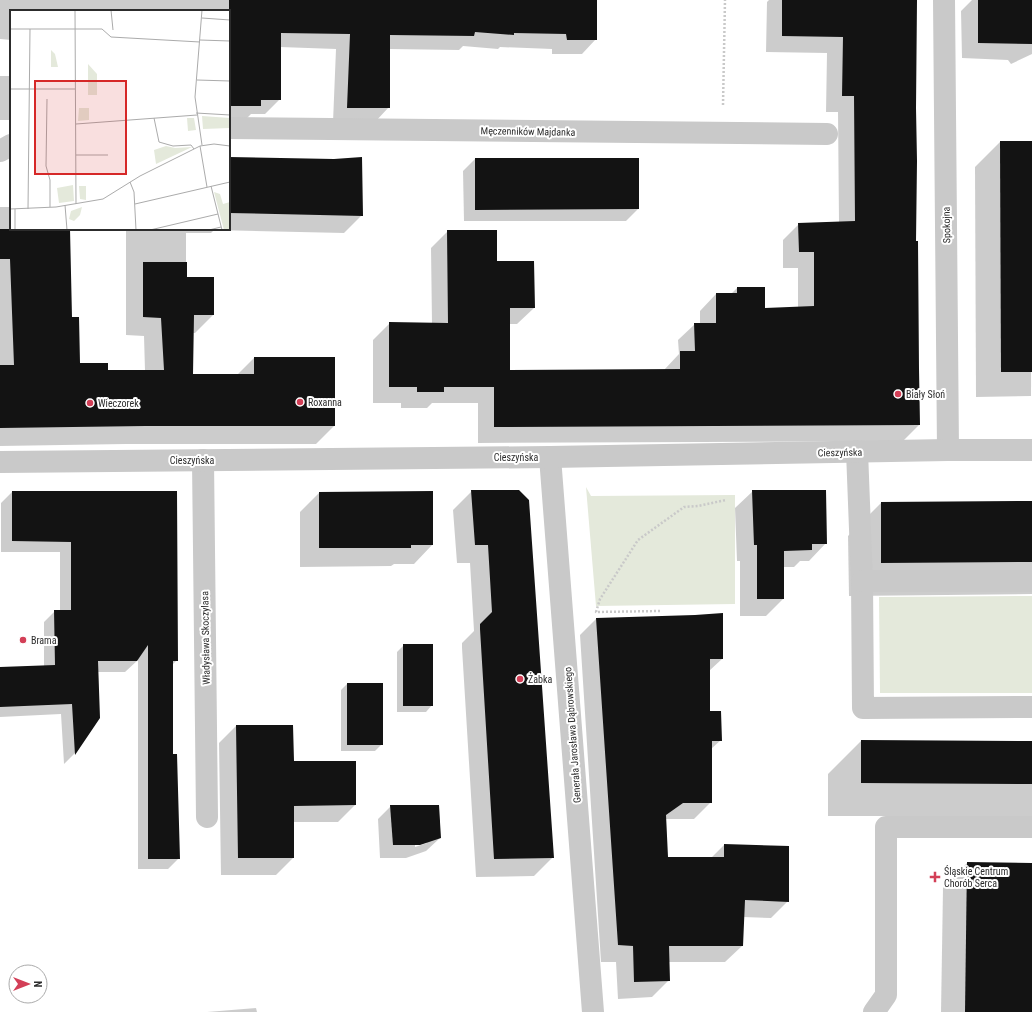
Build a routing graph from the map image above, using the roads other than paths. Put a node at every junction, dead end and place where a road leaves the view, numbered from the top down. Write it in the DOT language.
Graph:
graph roads {
  1 [pos="944,0"];
  2 [pos="230,128"];
  3 [pos="827,134"];
  4 [pos="10,146"];
  5 [pos="0,151"];
  6 [pos="948,450"];
  7 [pos="1032,450"];
  8 [pos="857,451"];
  9 [pos="550,457"];
  10 [pos="203,460"];
  11 [pos="0,462"];
  12 [pos="862,581"];
  13 [pos="1032,581"];
  14 [pos="1032,707"];
  15 [pos="206,817"];
  16 [pos="1032,827"];
  17 [pos="593,1012"];
  18 [pos="874,1012"];
  1 -- 6 [label="street, Spokojna"];
  2 -- 3 [label="street, Męczenników Majdanka"];
  4 -- 5 [label="street"];
  6 -- 7 [label="street, Cieszyńska"];
  6 -- 8 [label="street, Cieszyńska"];
  8 -- 9 [label="street, Cieszyńska"];
  8 -- 12 [label="street"];
  9 -- 10 [label="street, Cieszyńska"];
  9 -- 17 [label="street, Generała Jarosława Dąbrowskiego"];
  10 -- 11 [label="street, Cieszyńska"];
  10 -- 15 [label="street, Władysława Skoczylasa"];
  12 -- 13 [label="street"];
  12 -- 14 [label="street"];
  16 -- 18 [label="street"];
}
